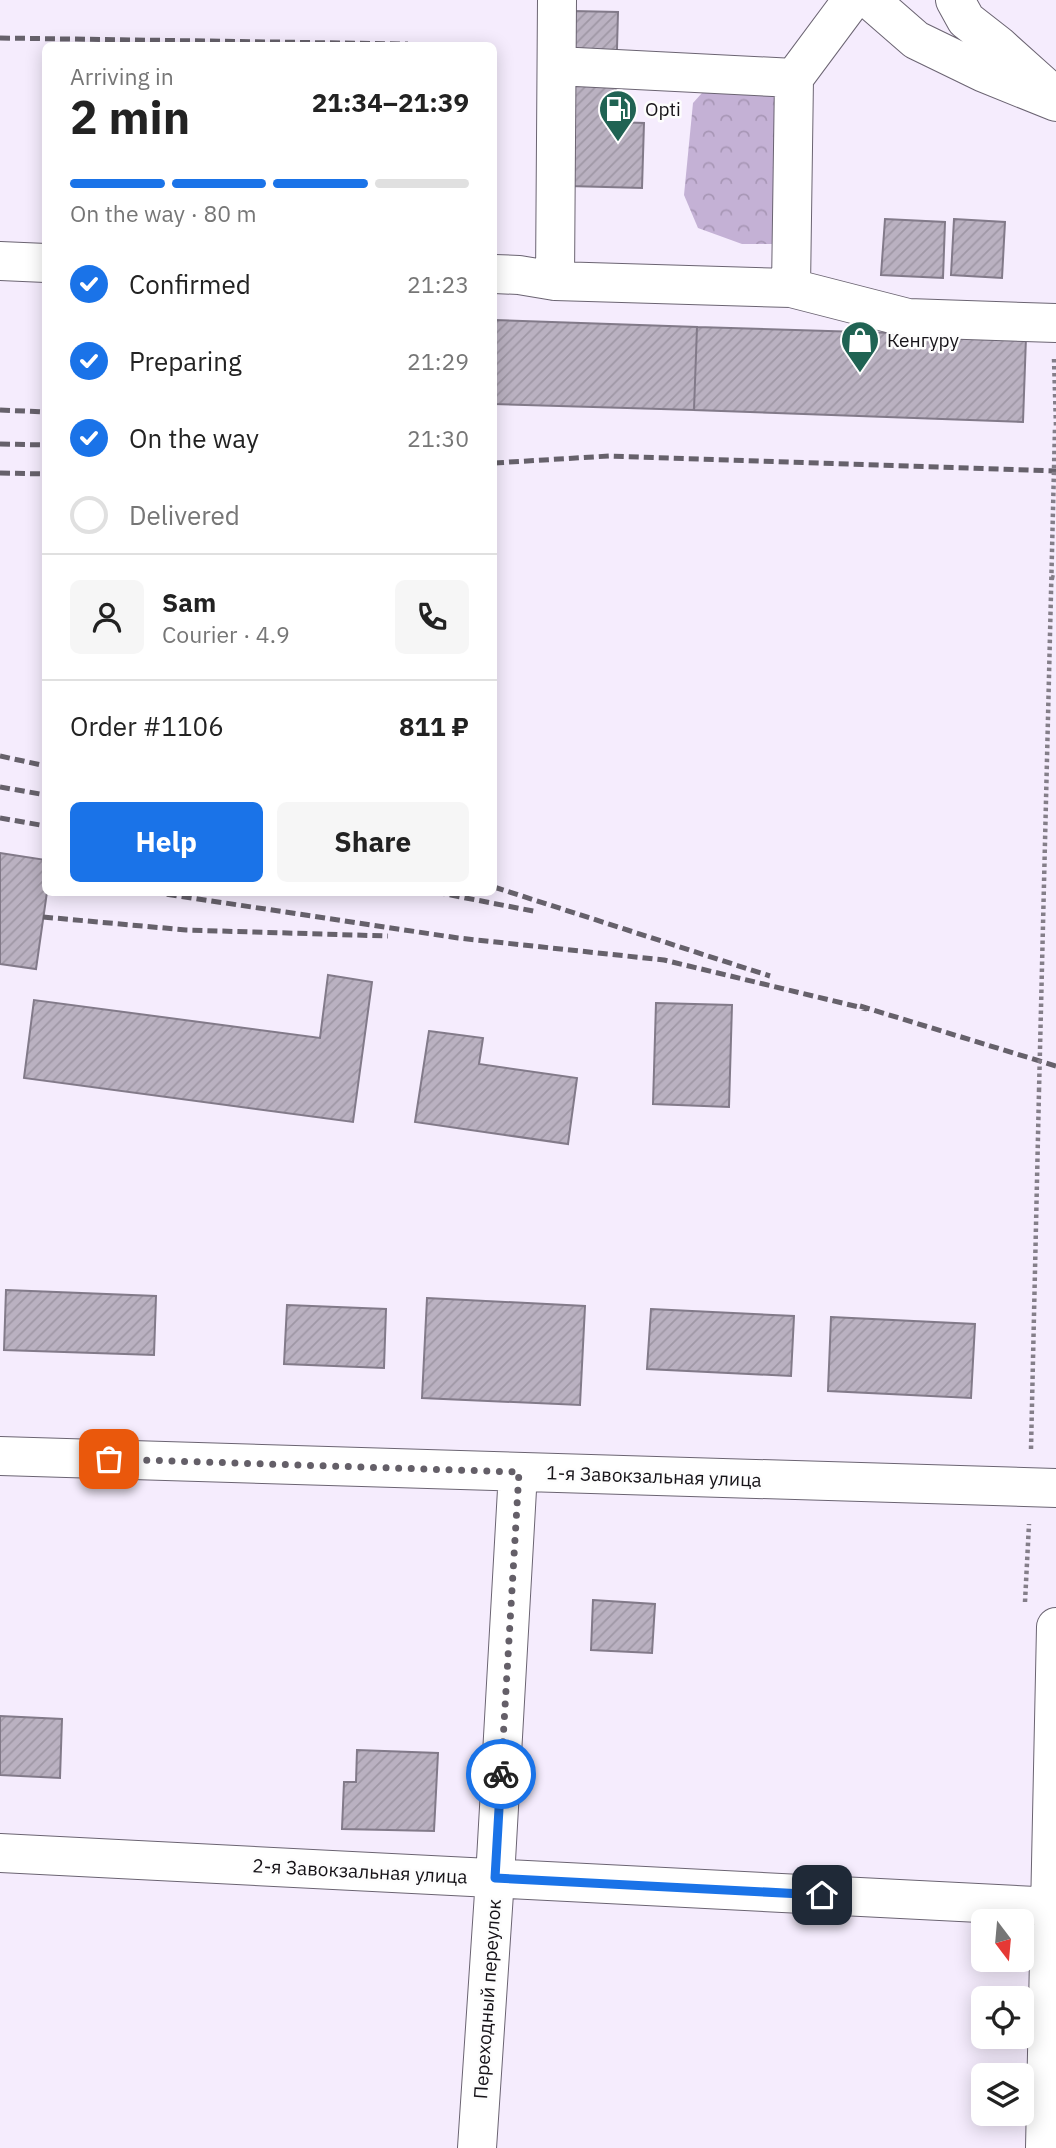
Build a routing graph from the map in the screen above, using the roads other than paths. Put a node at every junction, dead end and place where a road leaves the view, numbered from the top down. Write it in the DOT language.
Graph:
graph roads {
  1 [pos="557,0"];
  2 [pos="852,0"];
  3 [pos="870,0"];
  4 [pos="955,0"];
  5 [pos="556,66"];
  6 [pos="794,78"];
  7 [pos="1056,100"];
  8 [pos="0,261"];
  9 [pos="42,263"];
  10 [pos="497,274"];
  11 [pos="555,281"];
  12 [pos="791,288"];
  13 [pos="1055,317"];
  14 [pos="0,1456"];
  15 [pos="519,1472"];
  16 [pos="1043,1488"];
  17 [pos="1040,1619"];
  18 [pos="0,1853"];
  19 [pos="495,1878"];
  20 [pos="1053,1907"];
  21 [pos="477,2148"];
  22 [pos="1045,2148"];
  1 -- 5 [label="street"];
  2 -- 6 [label="street"];
  3 -- 7 [label="street"];
  4 -- 7 [label="street"];
  5 -- 6 [label="street"];
  5 -- 11 [label="street"];
  6 -- 12 [label="street"];
  8 -- 9 [label="street"];
  10 -- 11 [label="street"];
  11 -- 12 [label="street"];
  12 -- 13 [label="street"];
  14 -- 15 [label="street, 1-я Завокзальная улица"];
  15 -- 16 [label="street, 1-я Завокзальная улица"];
  15 -- 19 [label="street, Переходный переулок"];
  17 -- 20 [label="street"];
  18 -- 19 [label="street, 2-я Завокзальная улица"];
  19 -- 20 [label="street, 2-я Завокзальная улица"];
  19 -- 21 [label="street, Переходный переулок"];
  20 -- 22 [label="street"];
}
